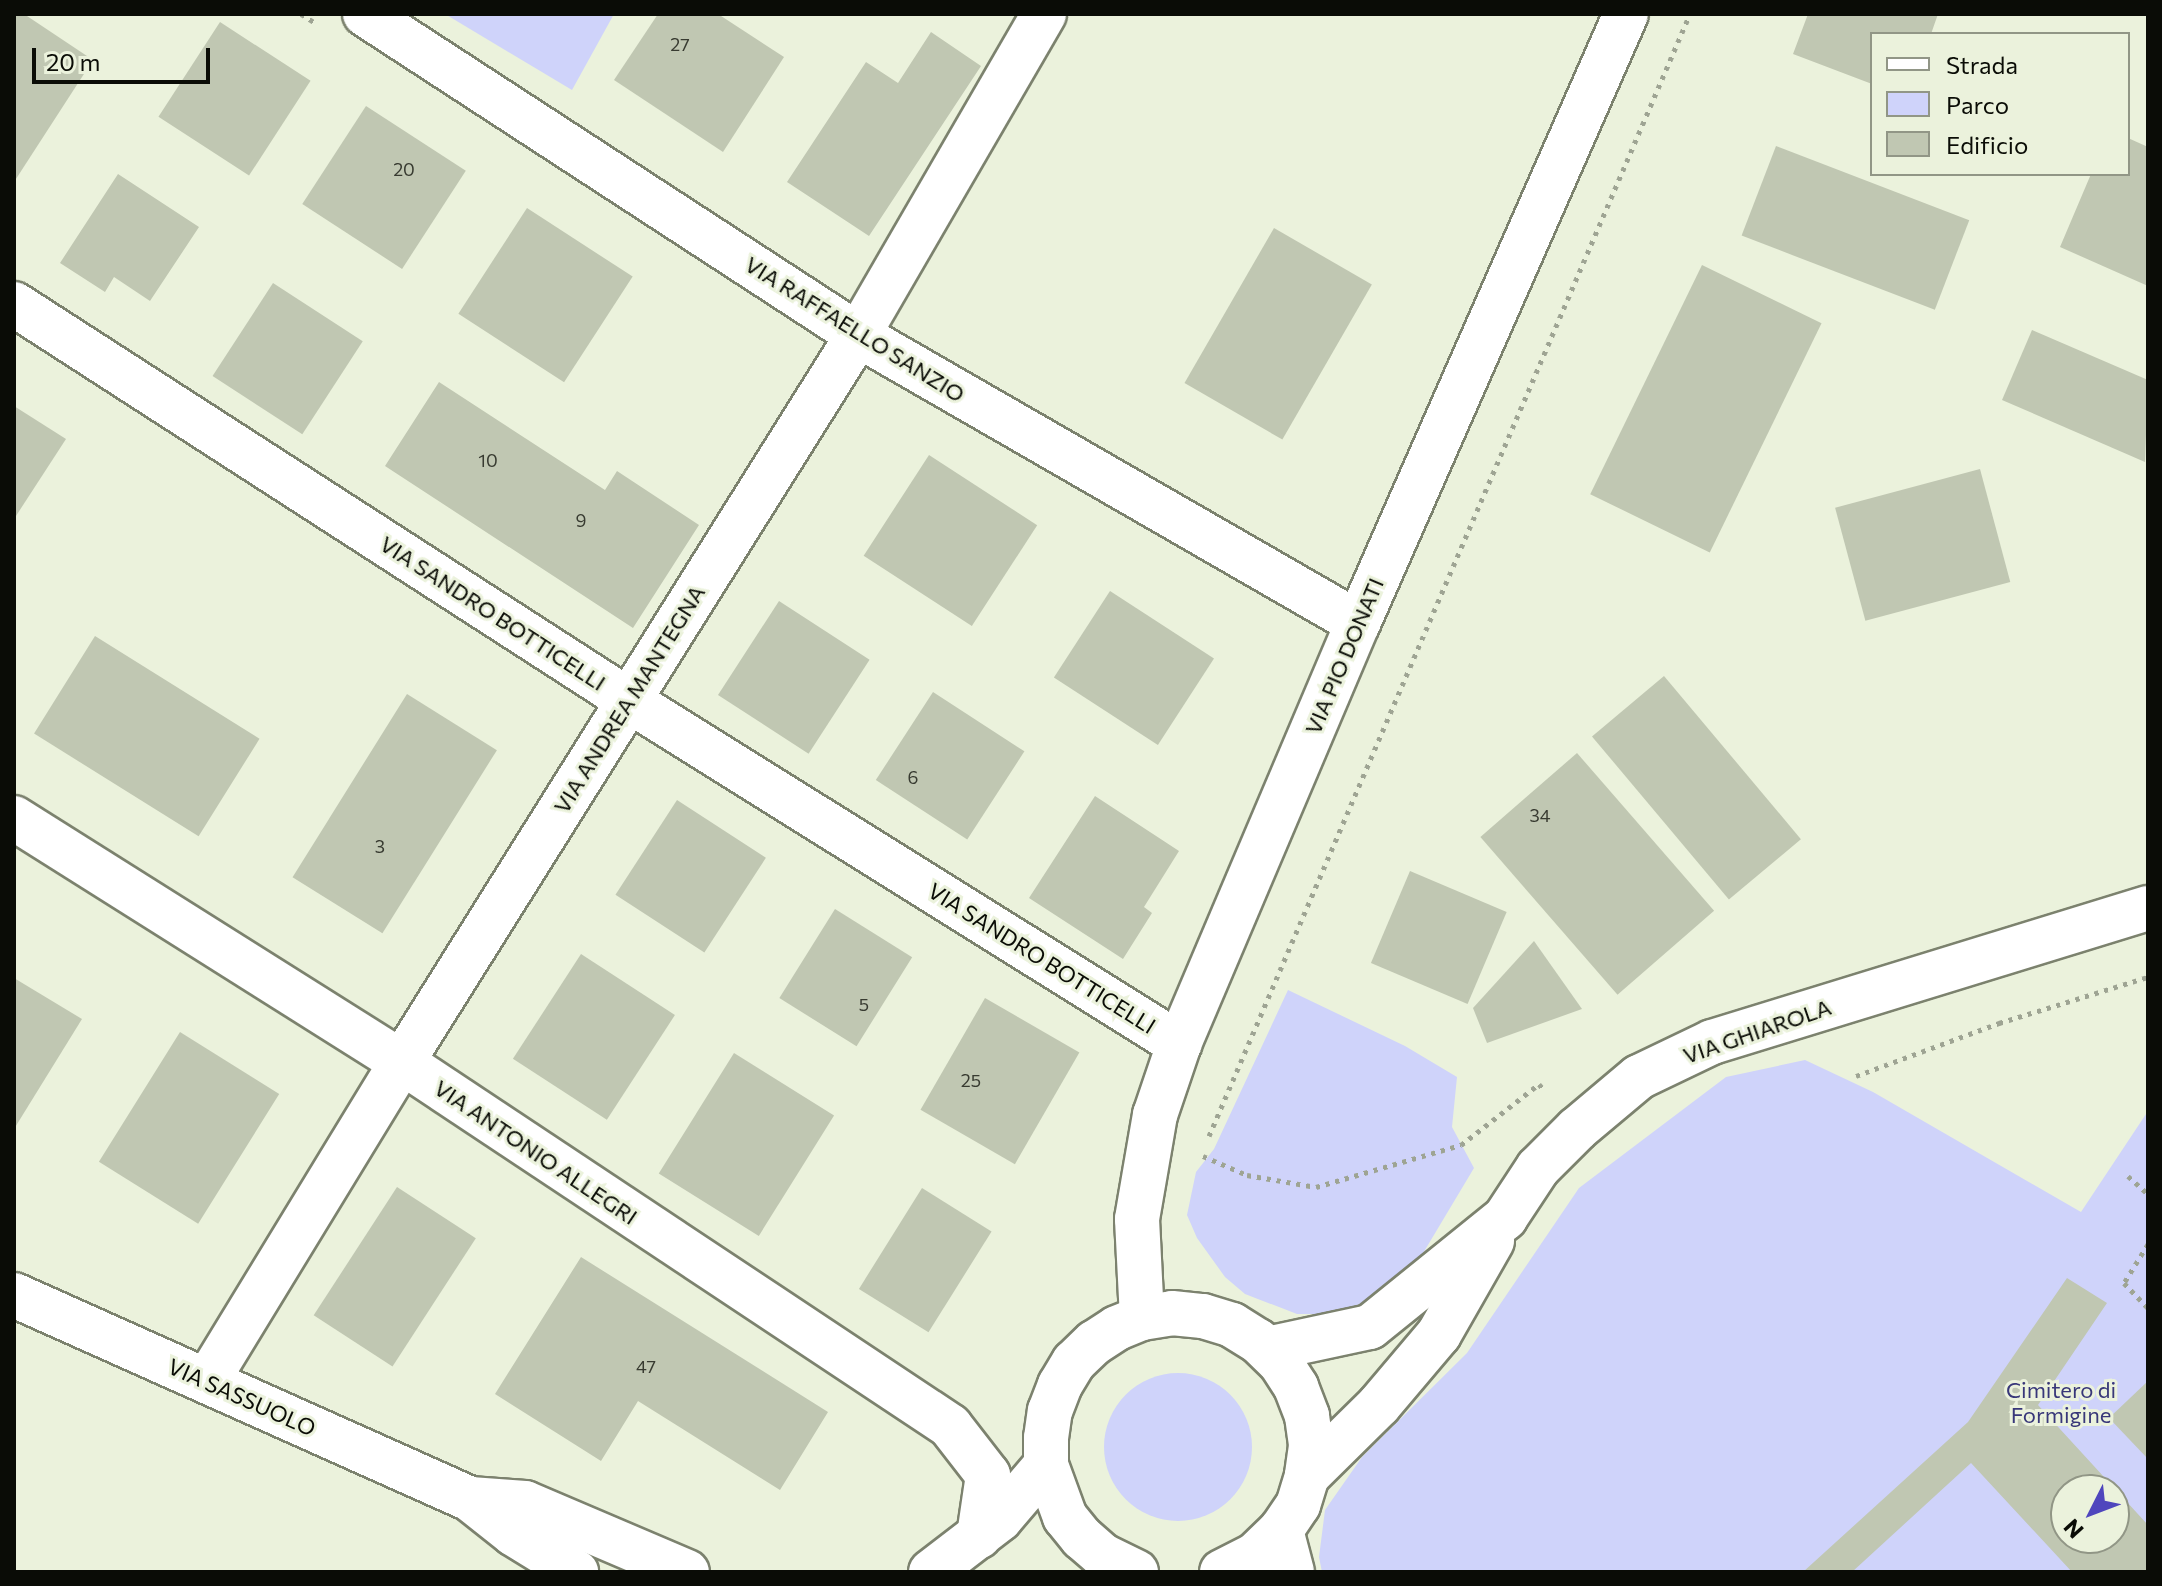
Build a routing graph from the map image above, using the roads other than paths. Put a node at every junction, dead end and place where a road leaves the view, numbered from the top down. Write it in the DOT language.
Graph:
graph roads {
  1 [pos="365,14"];
  2 [pos="1044,14"];
  3 [pos="1626,14"];
  4 [pos="14,304"];
  5 [pos="858,335"];
  6 [pos="1358,623"];
  7 [pos="628,700"];
  8 [pos="14,818"];
  9 [pos="2148,908"];
  10 [pos="1179,1044"];
  11 [pos="402,1062"];
  12 [pos="1505,1218"];
  13 [pos="14,1295"];
  14 [pos="1142,1318"];
  15 [pos="1267,1349"];
  16 [pos="207,1381"];
  17 [pos="1046,1465"];
  18 [pos="1307,1476"];
  19 [pos="470,1499"];
  20 [pos="1281,1530"];
  21 [pos="979,1536"];
  22 [pos="1128,1571"];
  23 [pos="576,1572"];
  24 [pos="687,1572"];
  25 [pos="931,1572"];
  26 [pos="1222,1572"];
  27 [pos="1292,1572"];
  1 -- 5 [label="street, VIA RAFFAELLO SANZIO"];
  2 -- 5 [label="street, VIA ANDREA MANTEGNA"];
  3 -- 6 [label="street, VIA PIO DONATI"];
  4 -- 7 [label="street, VIA SANDRO BOTTICELLI"];
  5 -- 6 [label="street, VIA RAFFAELLO SANZIO"];
  5 -- 7 [label="street, VIA ANDREA MANTEGNA"];
  6 -- 10 [label="street, VIA PIO DONATI"];
  7 -- 10 [label="street, VIA SANDRO BOTTICELLI"];
  7 -- 11 [label="street, VIA ANDREA MANTEGNA"];
  8 -- 11 [label="street, VIA ANTONIO ALLEGRI"];
  9 -- 12 [label="street, VIA GHIAROLA"];
  10 -- 14 [label="street, VIA PIO DONATI"];
  11 -- 16 [label="street, VIA ANDREA MANTEGNA"];
  11 -- 21 [label="street, VIA ANTONIO ALLEGRI"];
  12 -- 15 [label="street, VIA GHIAROLA"];
  12 -- 18 [label="street"];
  13 -- 16 [label="street, VIA SASSUOLO"];
  14 -- 15 [label="street"];
  14 -- 17 [label="street"];
  15 -- 18 [label="street"];
  16 -- 19 [label="street, VIA SASSUOLO"];
  17 -- 21 [label="street"];
  17 -- 22 [label="street"];
  18 -- 20 [label="street"];
  19 -- 23 [label="street, VIA SASSUOLO"];
  19 -- 24 [label="street, VIA SASSUOLO"];
  20 -- 26 [label="street"];
  20 -- 27 [label="street"];
  21 -- 25 [label="street"];
}
